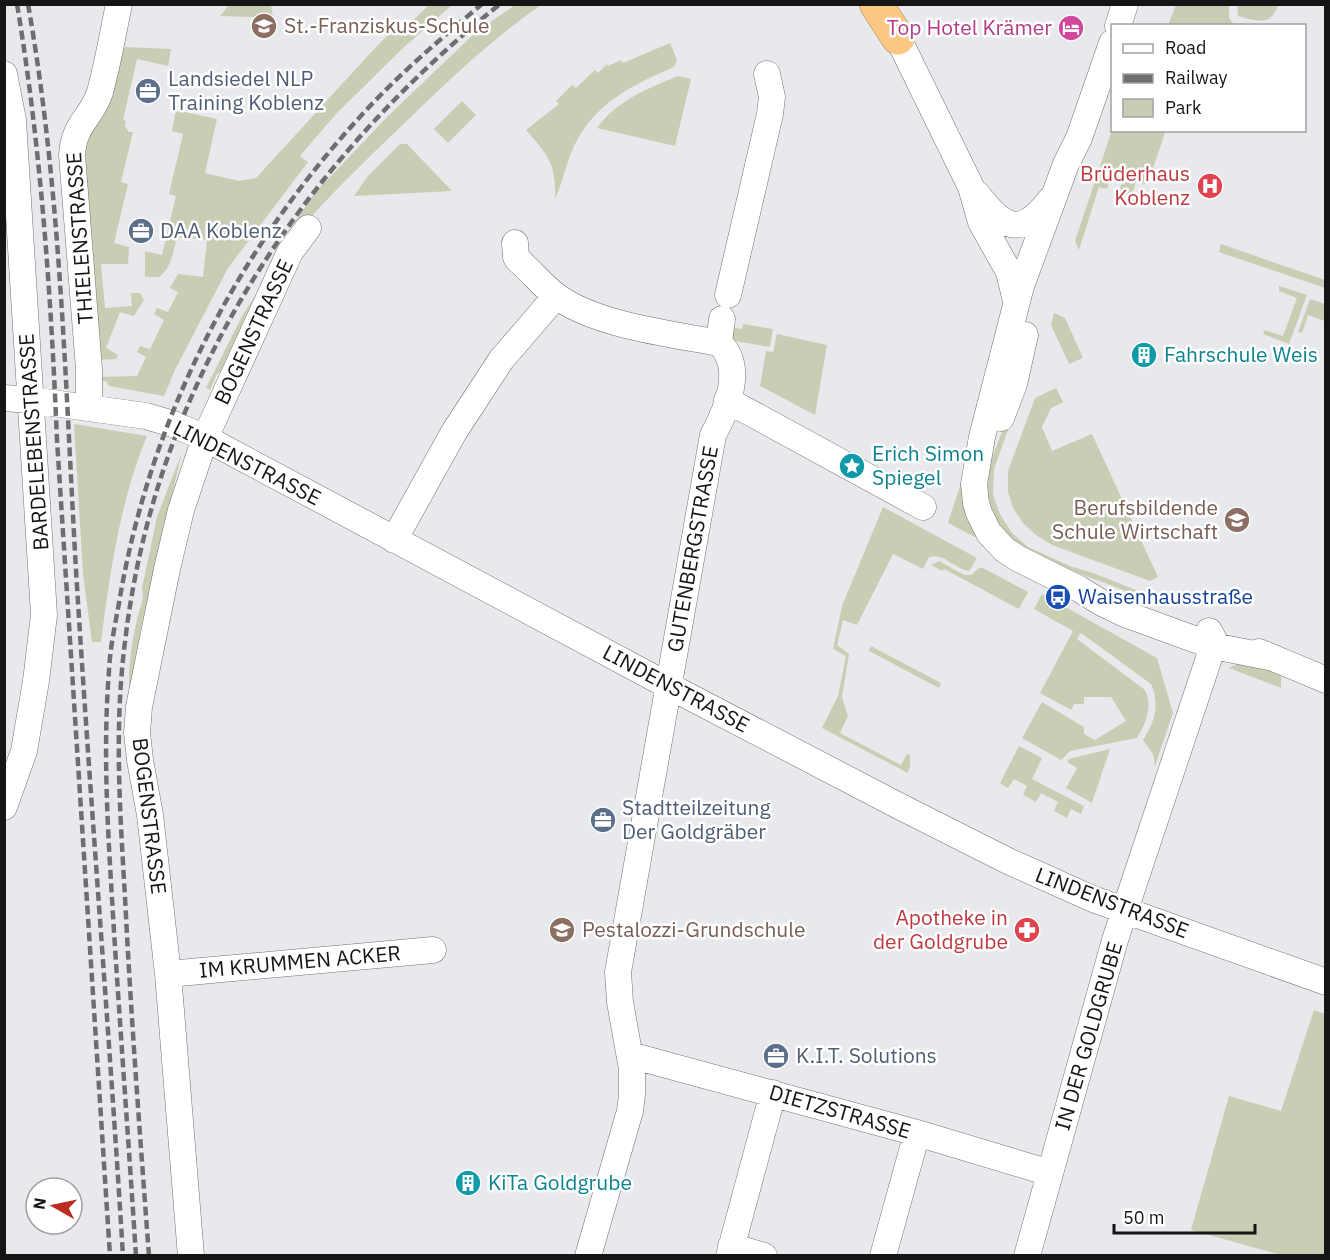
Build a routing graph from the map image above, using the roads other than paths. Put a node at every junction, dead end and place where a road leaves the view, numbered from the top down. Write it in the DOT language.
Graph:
graph roads {
  1 [pos="119,4"];
  2 [pos="876,4"];
  3 [pos="890,4"];
  4 [pos="1125,4"];
  5 [pos="1119,24"];
  6 [pos="898,39"];
  7 [pos="1111,49"];
  8 [pos="4,74"];
  9 [pos="767,74"];
  10 [pos="1080,138"];
  11 [pos="971,187"];
  12 [pos="1056,193"];
  13 [pos="1012,224"];
  14 [pos="308,228"];
  15 [pos="984,228"];
  16 [pos="515,243"];
  17 [pos="1037,245"];
  18 [pos="1027,295"];
  19 [pos="556,296"];
  20 [pos="723,319"];
  21 [pos="4,398"];
  22 [pos="31,400"];
  23 [pos="727,400"];
  24 [pos="90,408"];
  25 [pos="205,438"];
  26 [pos="923,507"];
  27 [pos="394,540"];
  28 [pos="1210,637"];
  29 [pos="1326,680"];
  30 [pos="669,686"];
  31 [pos="4,807"];
  32 [pos="1124,911"];
  33 [pos="433,950"];
  34 [pos="168,974"];
  35 [pos="1326,982"];
  36 [pos="630,1055"];
  37 [pos="773,1093"];
  38 [pos="917,1133"];
  39 [pos="1050,1173"];
  40 [pos="730,1251"];
  41 [pos="191,1256"];
  42 [pos="588,1256"];
  43 [pos="764,1256"];
  44 [pos="883,1256"];
  45 [pos="1026,1256"];
  1 -- 24 [label="street, THIELENSTRASSE"];
  2 -- 6 [label="highway"];
  3 -- 6 [label="highway"];
  4 -- 5 [label="street"];
  6 -- 11 [label="street"];
  7 -- 10 [label="street"];
  8 -- 22 [label="street, BARDELEBENSTRASSE"];
  9 -- 20 [label="street"];
  10 -- 12 [label="street"];
  10 -- 17 [label="street"];
  11 -- 13 [label="street"];
  11 -- 15 [label="street"];
  12 -- 13 [label="street"];
  12 -- 17 [label="street"];
  13 -- 17 [label="street"];
  14 -- 25 [label="street, BOGENSTRASSE"];
  15 -- 17 [label="street"];
  15 -- 18 [label="street"];
  16 -- 19 [label="street"];
  17 -- 18 [label="street"];
  17 -- 18 [label="street"];
  18 -- 28 [label="street"];
  19 -- 20 [label="street"];
  19 -- 27 [label="street"];
  20 -- 23 [label="street, GUTENBERGSTRASSE"];
  21 -- 22 [label="street, LINDENSTRASSE"];
  22 -- 24 [label="street, LINDENSTRASSE"];
  22 -- 31 [label="street, BARDELEBENSTRASSE"];
  23 -- 26 [label="street"];
  23 -- 30 [label="street, GUTENBERGSTRASSE"];
  24 -- 25 [label="street, LINDENSTRASSE"];
  25 -- 27 [label="street, LINDENSTRASSE"];
  25 -- 34 [label="street, BOGENSTRASSE"];
  27 -- 30 [label="street, LINDENSTRASSE"];
  28 -- 29 [label="street"];
  28 -- 32 [label="street, IN DER GOLDGRUBE"];
  30 -- 32 [label="street, LINDENSTRASSE"];
  30 -- 36 [label="street, GUTENBERGSTRASSE"];
  32 -- 35 [label="street, LINDENSTRASSE"];
  32 -- 39 [label="street, IN DER GOLDGRUBE"];
  33 -- 34 [label="street, IM KRUMMEN ACKER"];
  34 -- 41 [label="street, BOGENSTRASSE"];
  36 -- 37 [label="street, DIETZSTRASSE"];
  36 -- 42 [label="street, GUTENBERGSTRASSE"];
  37 -- 38 [label="street, DIETZSTRASSE"];
  37 -- 40 [label="street"];
  38 -- 39 [label="street, DIETZSTRASSE"];
  38 -- 44 [label="street"];
  39 -- 45 [label="street, IN DER GOLDGRUBE"];
  40 -- 43 [label="street"];
}
